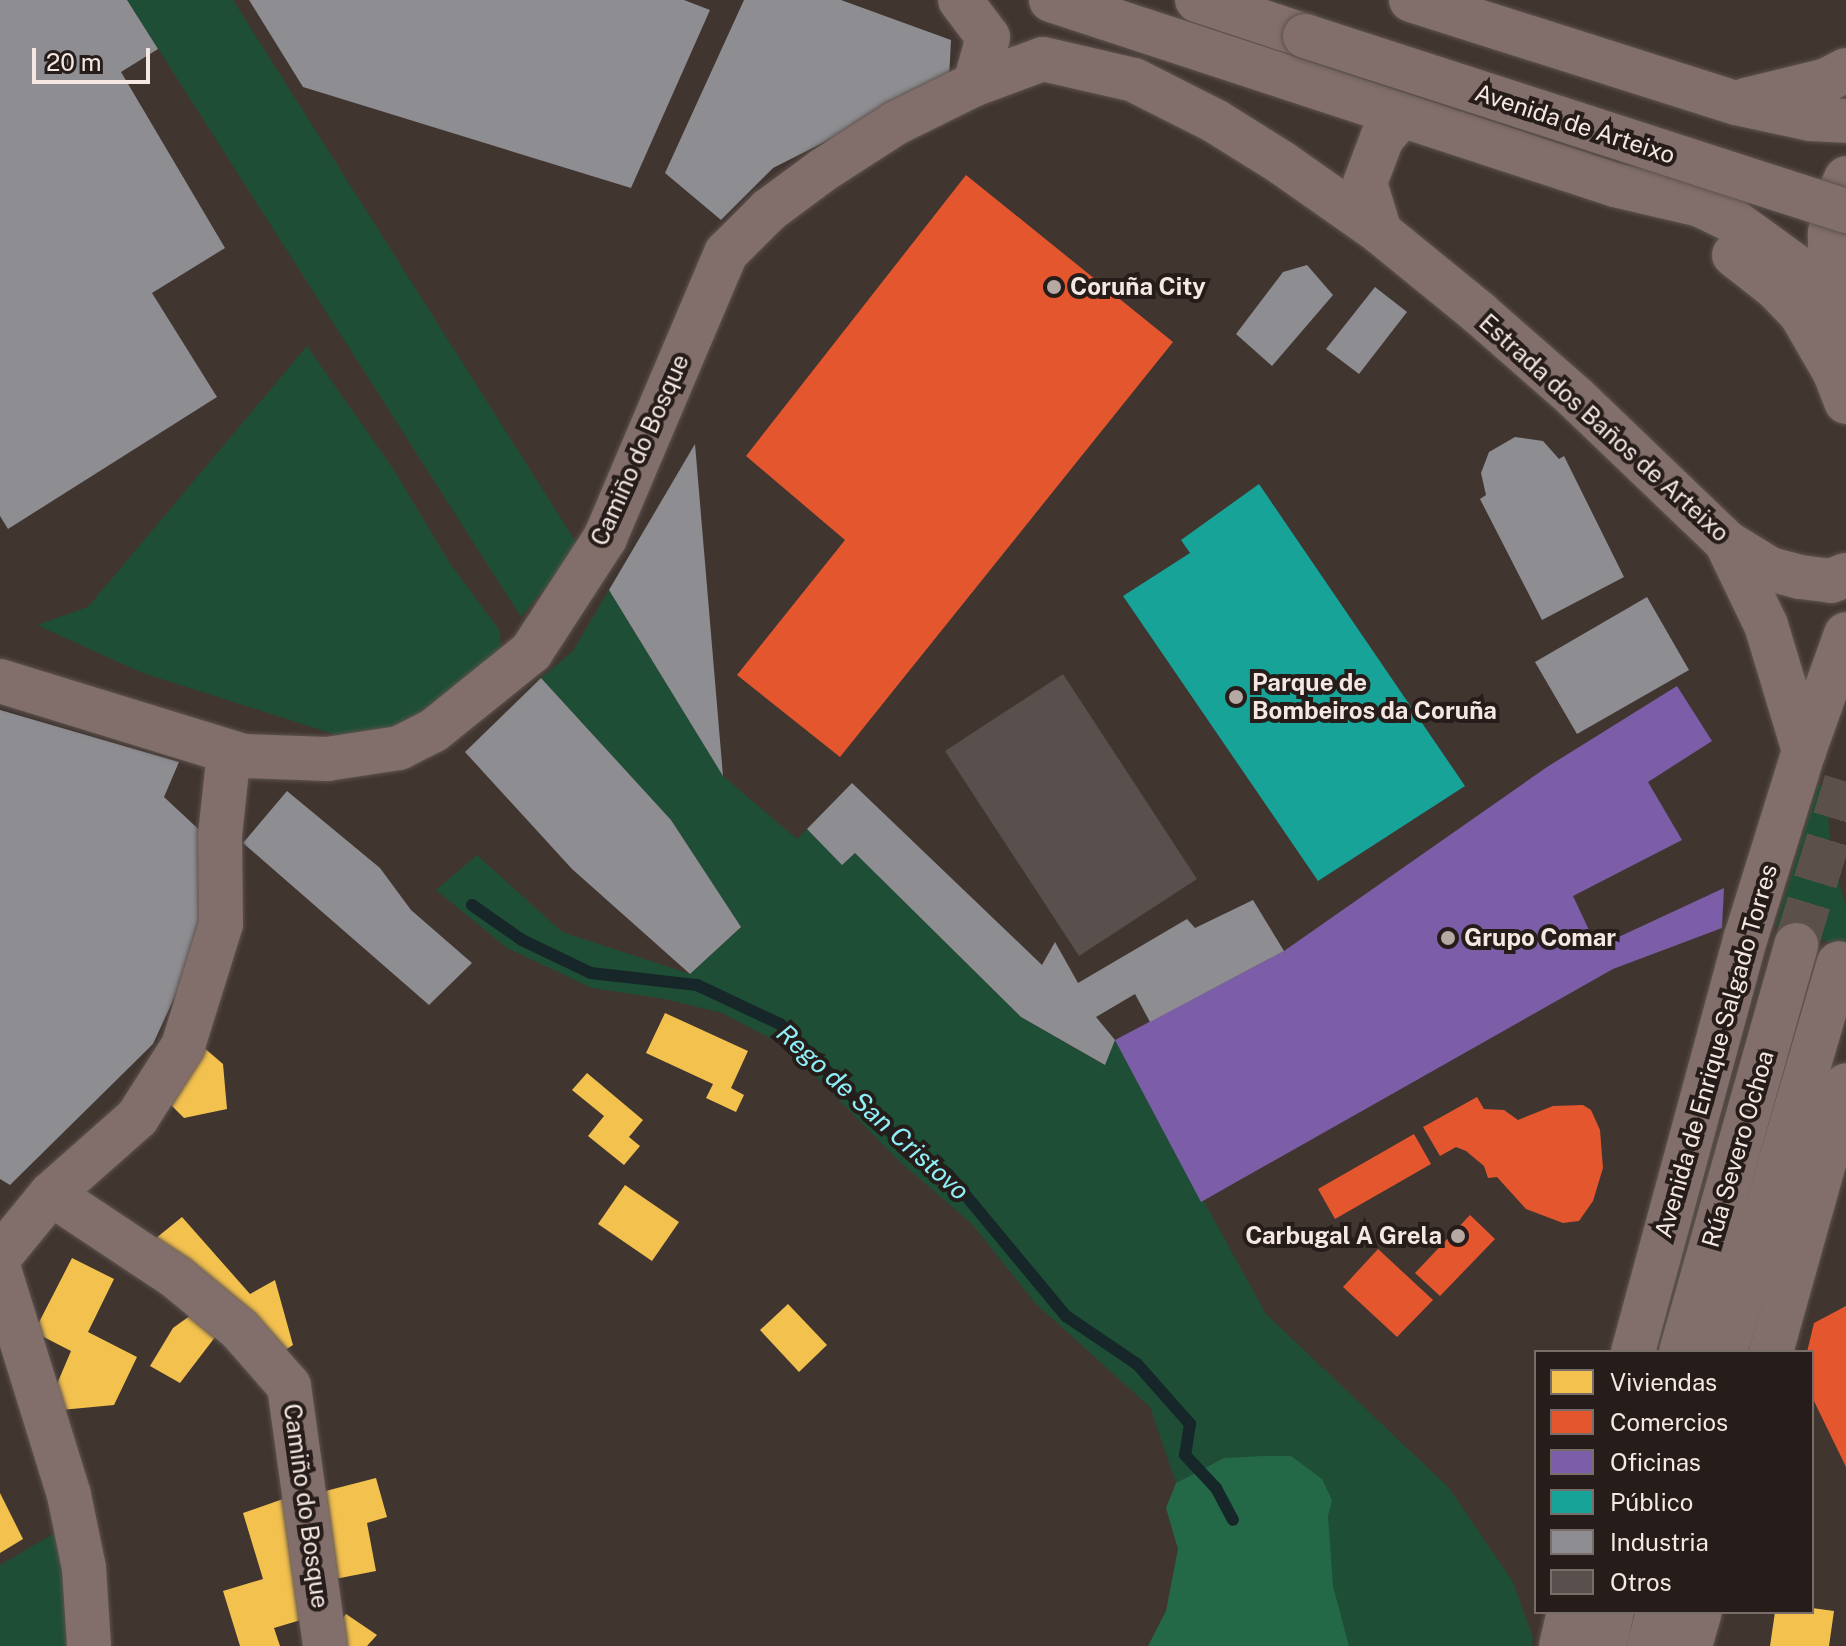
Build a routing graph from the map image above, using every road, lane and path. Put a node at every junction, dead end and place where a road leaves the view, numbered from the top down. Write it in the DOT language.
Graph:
graph roads {
  1 [pos="960,0"];
  2 [pos="1051,0"];
  3 [pos="1197,0"];
  4 [pos="1411,0"];
  5 [pos="1299,16"];
  6 [pos="1043,59"];
  7 [pos="1846,70"];
  8 [pos="975,84"];
  9 [pos="1736,103"];
  10 [pos="1846,121"];
  11 [pos="1391,128"];
  12 [pos="1282,163"];
  13 [pos="1846,178"];
  14 [pos="1615,185"];
  15 [pos="1846,185"];
  16 [pos="1846,211"];
  17 [pos="1380,232"];
  18 [pos="1846,326"];
  19 [pos="1846,402"];
  20 [pos="1726,542"];
  21 [pos="1846,575"];
  22 [pos="1846,634"];
  23 [pos="0,681"];
  24 [pos="1804,751"];
  25 [pos="229,752"];
  26 [pos="1796,945"];
  27 [pos="1839,963"];
  28 [pos="1846,1085"];
  29 [pos="51,1194"];
  30 [pos="0,1256"];
  31 [pos="0,1272"];
  32 [pos="1634,1350"];
  33 [pos="1682,1350"];
  34 [pos="1726,1350"];
  35 [pos="1772,1350"];
  36 [pos="1569,1614"];
  37 [pos="1612,1614"];
  38 [pos="1657,1614"];
  39 [pos="1699,1614"];
  40 [pos="89,1646"];
  41 [pos="325,1646"];
  42 [pos="1561,1646"];
  43 [pos="1604,1646"];
  44 [pos="1649,1646"];
  45 [pos="1690,1646"];
  1 -- 8 [label="main road"];
  2 -- 11 [label="main road"];
  3 -- 5 [label="main road"];
  4 -- 9 [label="main road"];
  5 -- 15 [label="main road, Avenida de Arteixo"];
  5 -- 16 [label="main road, Avenida de Arteixo, bridge"];
  6 -- 8 [label="main road, Camiño do Bosque"];
  6 -- 12 [label="main road, Estrada dos Baños de Arteixo"];
  7 -- 9 [label="main road"];
  8 -- 25 [label="main road, Camiño do Bosque"];
  9 -- 10 [label="main road"];
  11 -- 12 [label="main road, Estrada dos Baños de Arteixo"];
  11 -- 14 [label="main road"];
  11 -- 17 [label="main road"];
  12 -- 17 [label="main road, Estrada dos Baños de Arteixo"];
  13 -- 18 [label="main road"];
  14 -- 18 [label="main road"];
  14 -- 19 [label="main road"];
  17 -- 20 [label="main road, Estrada dos Baños de Arteixo"];
  20 -- 21 [label="main road, Estrada dos Baños de Arteixo"];
  20 -- 24 [label="main road"];
  22 -- 24 [label="main road, Avenida de Enrique Salgado Torres"];
  23 -- 25 [label="main road, Camiño do Bosque"];
  24 -- 32 [label="main road, Avenida de Enrique Salgado Torres"];
  25 -- 29 [label="main road"];
  26 -- 33 [label="main road, Rúa Severo Ochoa"];
  27 -- 34 [label="main road, Rúa Severo Ochoa"];
  28 -- 35 [label="main road"];
  29 -- 30 [label="main road"];
  29 -- 41 [label="main road, Camiño do Bosque"];
  31 -- 40 [label="main road"];
  36 -- 42 [label="main road"];
  37 -- 43 [label="main road"];
  38 -- 44 [label="main road"];
  39 -- 45 [label="main road"];
}
